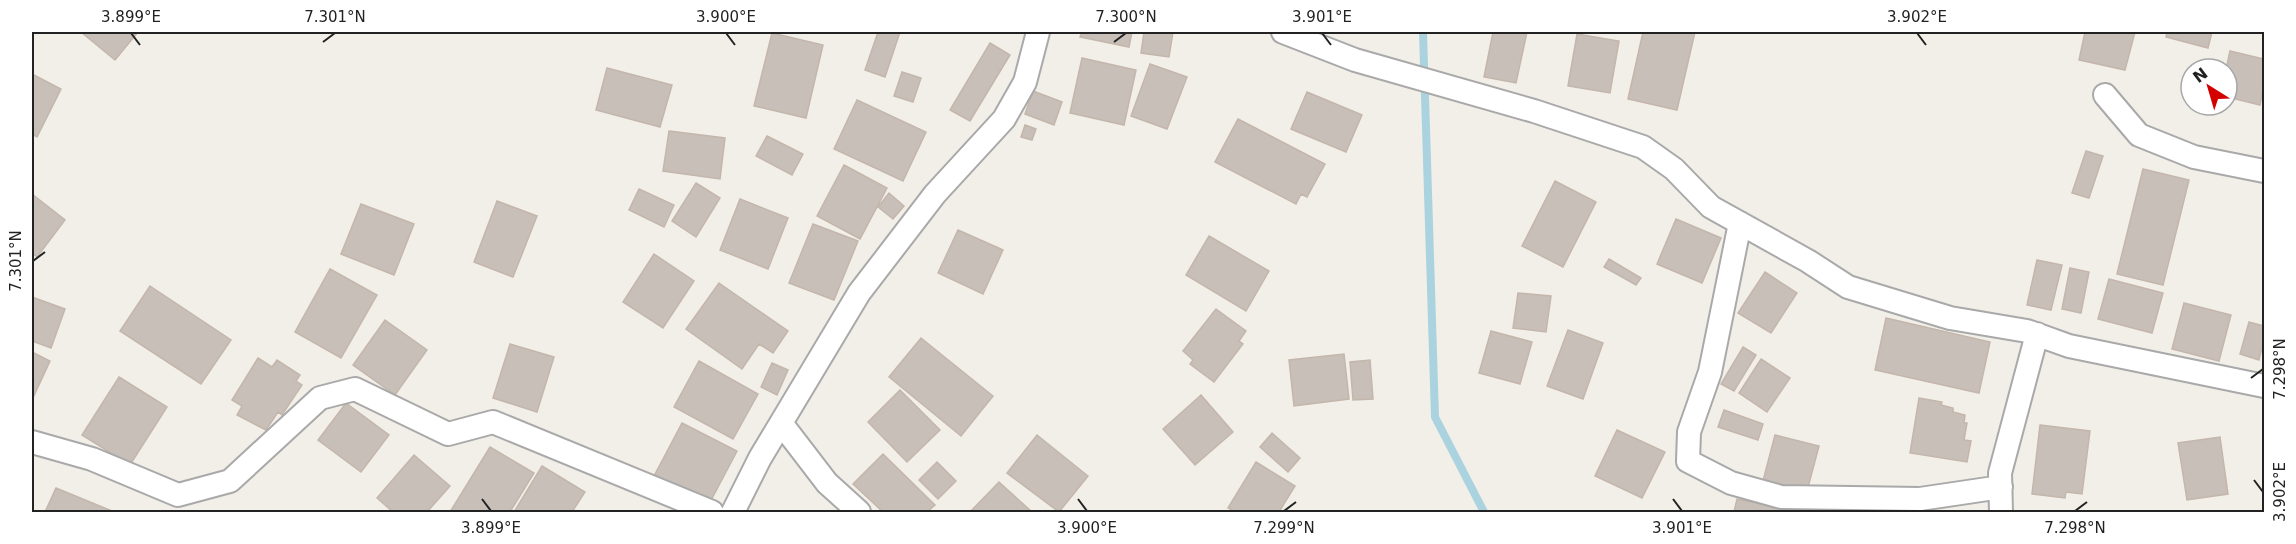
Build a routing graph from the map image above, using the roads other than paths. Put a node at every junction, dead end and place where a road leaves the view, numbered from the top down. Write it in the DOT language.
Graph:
graph roads {
  1 [pos="1038,32"];
  2 [pos="1283,32"];
  3 [pos="2105,95"];
  4 [pos="2265,171"];
  5 [pos="1740,223"];
  6 [pos="2037,334"];
  7 [pos="2265,386"];
  8 [pos="781,423"];
  9 [pos="32,442"];
  10 [pos="2001,487"];
  11 [pos="712,513"];
  12 [pos="733,513"];
  13 [pos="858,513"];
  14 [pos="2001,513"];
  1 -- 8 [label="street"];
  2 -- 5 [label="street"];
  3 -- 4 [label="street"];
  5 -- 6 [label="street"];
  5 -- 10 [label="street"];
  6 -- 7 [label="street"];
  6 -- 10 [label="street"];
  8 -- 12 [label="street"];
  8 -- 13 [label="street"];
  9 -- 11 [label="street"];
  10 -- 14 [label="street"];
}
